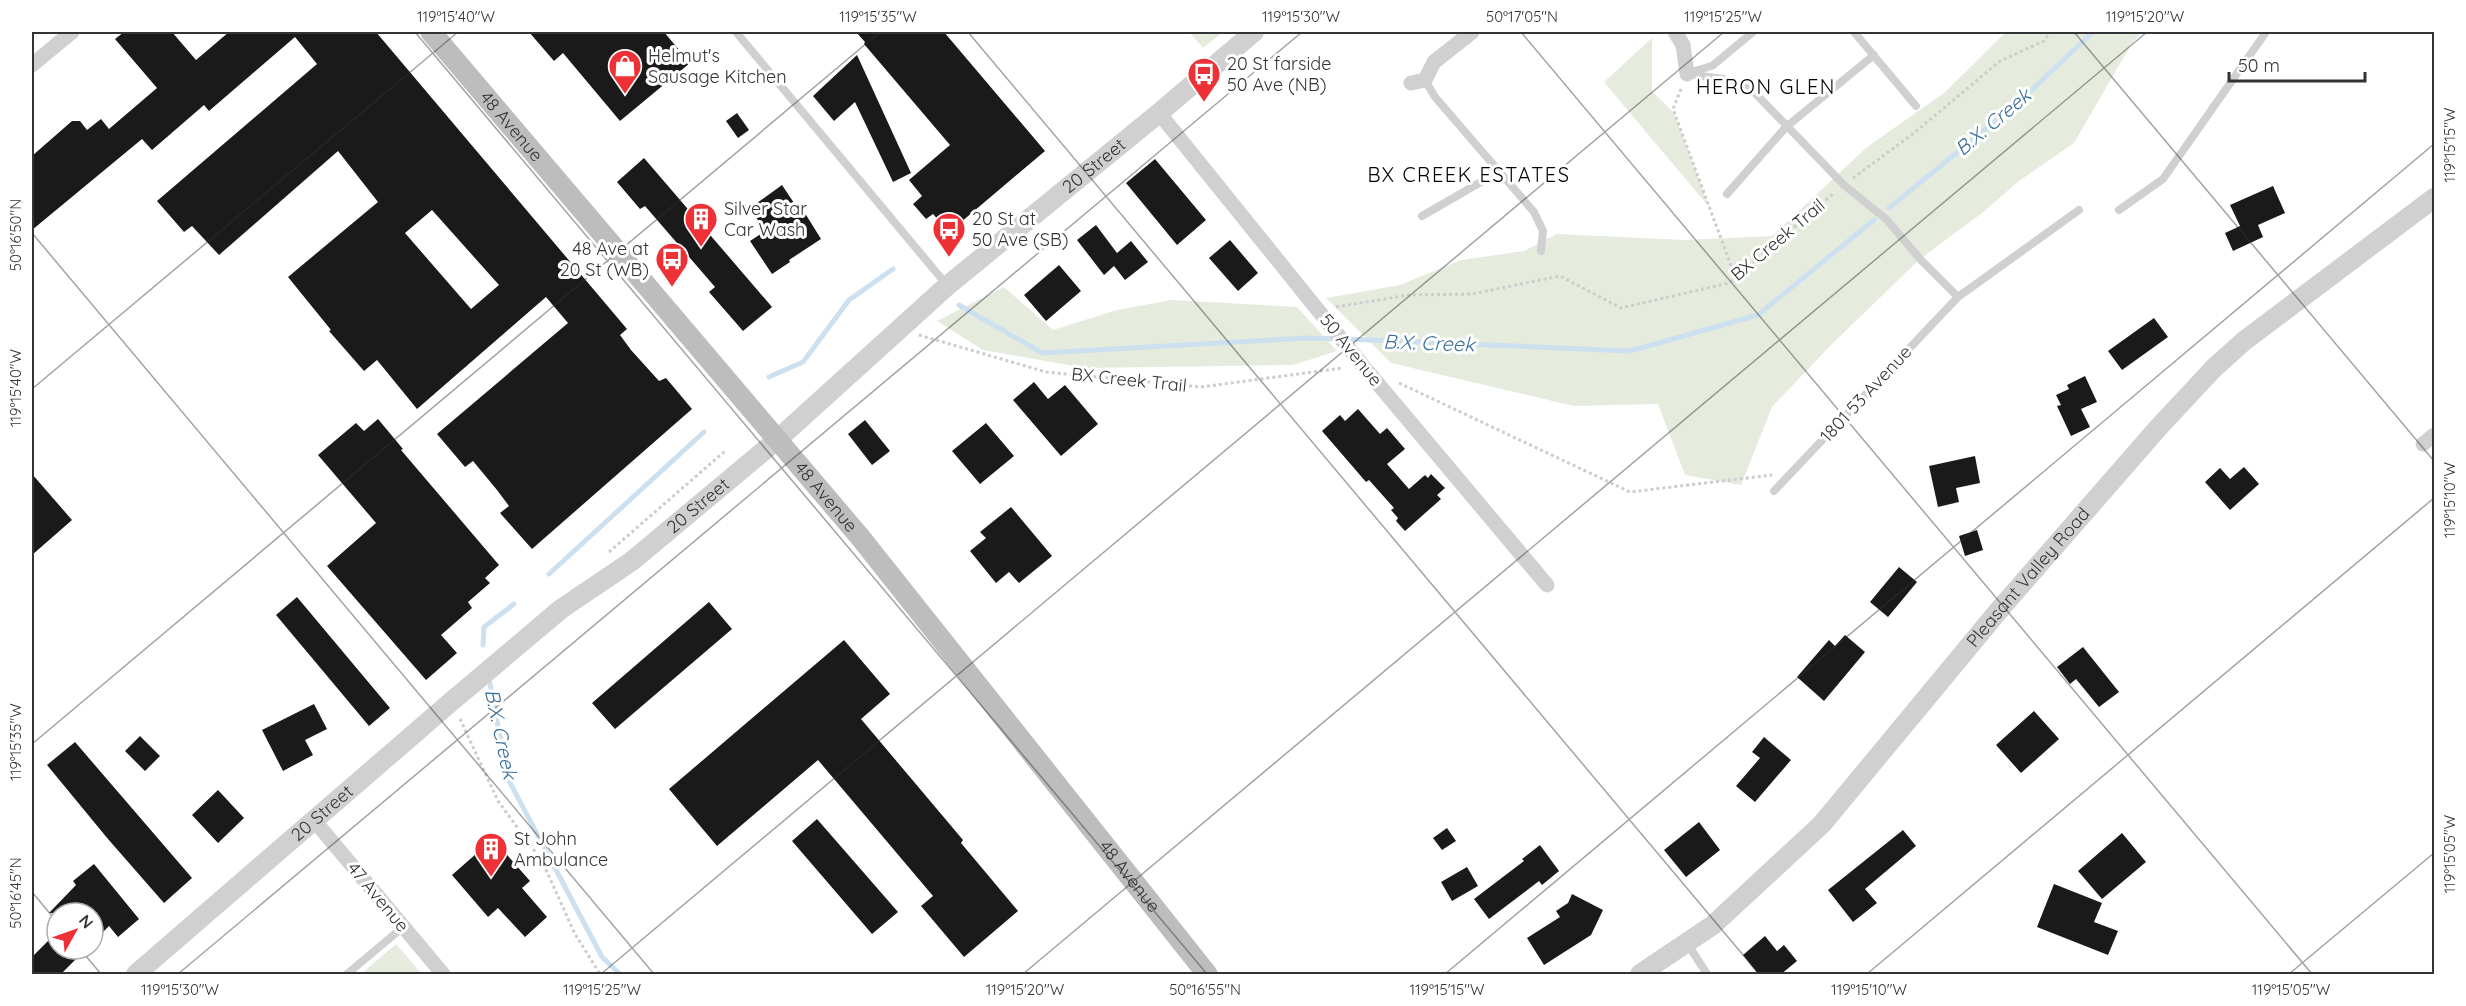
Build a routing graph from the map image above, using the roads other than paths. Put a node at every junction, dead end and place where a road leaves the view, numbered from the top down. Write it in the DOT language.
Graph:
graph roads {
  1 [pos="72,32"];
  2 [pos="431,32"];
  3 [pos="736,32"];
  4 [pos="1254,32"];
  5 [pos="1472,32"];
  6 [pos="1675,32"];
  7 [pos="1753,32"];
  8 [pos="1854,32"];
  9 [pos="2266,32"];
  10 [pos="1874,55"];
  11 [pos="32,65"];
  12 [pos="1687,74"];
  13 [pos="1418,81"];
  14 [pos="1916,106"];
  15 [pos="1159,112"];
  16 [pos="1786,127"];
  17 [pos="1500,171"];
  18 [pos="1727,194"];
  19 [pos="2434,198"];
  20 [pos="2079,210"];
  21 [pos="2119,210"];
  22 [pos="1422,216"];
  23 [pos="1541,251"];
  24 [pos="947,286"];
  25 [pos="1958,297"];
  26 [pos="778,439"];
  27 [pos="1774,491"];
  28 [pos="1547,585"];
  29 [pos="313,819"];
  30 [pos="403,927"];
  31 [pos="1686,943"];
  32 [pos="136,975"];
  33 [pos="347,975"];
  34 [pos="443,975"];
  35 [pos="1208,975"];
  36 [pos="1640,975"];
  37 [pos="1707,975"];
  1 -- 11 [label="street"];
  2 -- 26 [label="main road, 48 Avenue"];
  3 -- 24 [label="lane"];
  4 -- 15 [label="street, 20 Street"];
  5 -- 13 [label="street"];
  6 -- 12 [label="street"];
  7 -- 12 [label="lane"];
  8 -- 10 [label="lane"];
  9 -- 21 [label="lane"];
  10 -- 14 [label="lane"];
  10 -- 16 [label="lane"];
  12 -- 16 [label="lane"];
  13 -- 17 [label="lane"];
  15 -- 24 [label="street, 20 Street"];
  15 -- 28 [label="street, 50 Avenue"];
  16 -- 18 [label="lane"];
  16 -- 25 [label="lane"];
  17 -- 22 [label="lane"];
  17 -- 23 [label="lane"];
  19 -- 31 [label="street, Pleasant Valley Road"];
  20 -- 25 [label="lane, 1801 53 Avenue"];
  24 -- 26 [label="street, 20 Street"];
  25 -- 27 [label="lane, 1801 53 Avenue"];
  26 -- 29 [label="street, 20 Street"];
  26 -- 35 [label="main road, 48 Avenue"];
  29 -- 30 [label="street, 47 Avenue"];
  29 -- 32 [label="street, 20 Street"];
  30 -- 33 [label="lane"];
  30 -- 34 [label="street, 47 Avenue"];
  31 -- 36 [label="street, Pleasant Valley Road"];
  31 -- 37 [label="lane"];
}
